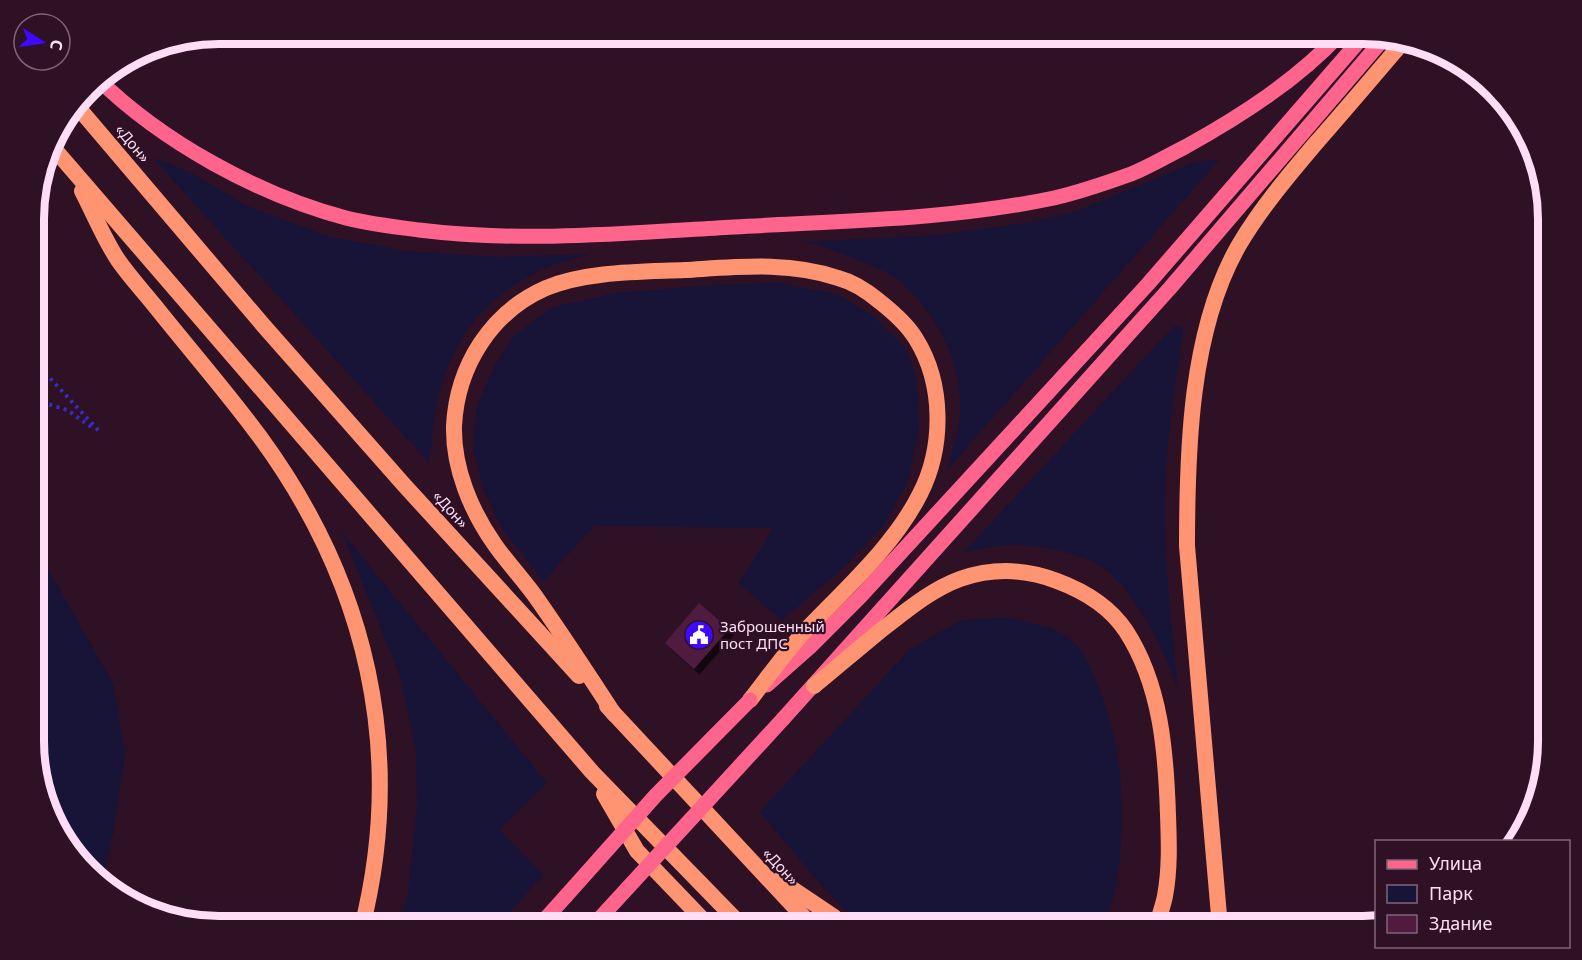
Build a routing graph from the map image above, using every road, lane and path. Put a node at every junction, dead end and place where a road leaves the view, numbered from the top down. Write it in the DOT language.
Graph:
graph roads {
  1 [pos="1329,44"];
  2 [pos="1356,44"];
  3 [pos="1378,45"];
  4 [pos="1399,47"];
  5 [pos="106,85"];
  6 [pos="81,111"];
  7 [pos="57,152"];
  8 [pos="68,164"];
  9 [pos="44,373"];
  10 [pos="44,403"];
  11 [pos="814,686"];
  12 [pos="750,700"];
  13 [pos="614,714"];
  14 [pos="592,772"];
  15 [pos="754,863"];
  16 [pos="365,916"];
  17 [pos="548,916"];
  18 [pos="602,916"];
  19 [pos="699,916"];
  20 [pos="732,916"];
  21 [pos="803,916"];
  22 [pos="833,916"];
  23 [pos="1159,916"];
  24 [pos="1219,916"];
  1 -- 5 [label="main road"];
  2 -- 12 [label="main road"];
  3 -- 11 [label="main road"];
  4 -- 24 [label="highway"];
  6 -- 13 [label="highway, «Дон»"];
  7 -- 8 [label="highway"];
  8 -- 14 [label="highway"];
  8 -- 16 [label="highway"];
  9 -- 10 [label="path"];
  11 -- 18 [label="main road, bridge"];
  11 -- 23 [label="highway"];
  12 -- 13 [label="highway"];
  12 -- 17 [label="main road, bridge"];
  13 -- 15 [label="highway, «Дон»"];
  14 -- 19 [label="highway"];
  14 -- 20 [label="highway"];
  15 -- 21 [label="highway, «Дон»"];
  15 -- 22 [label="highway"];
}
